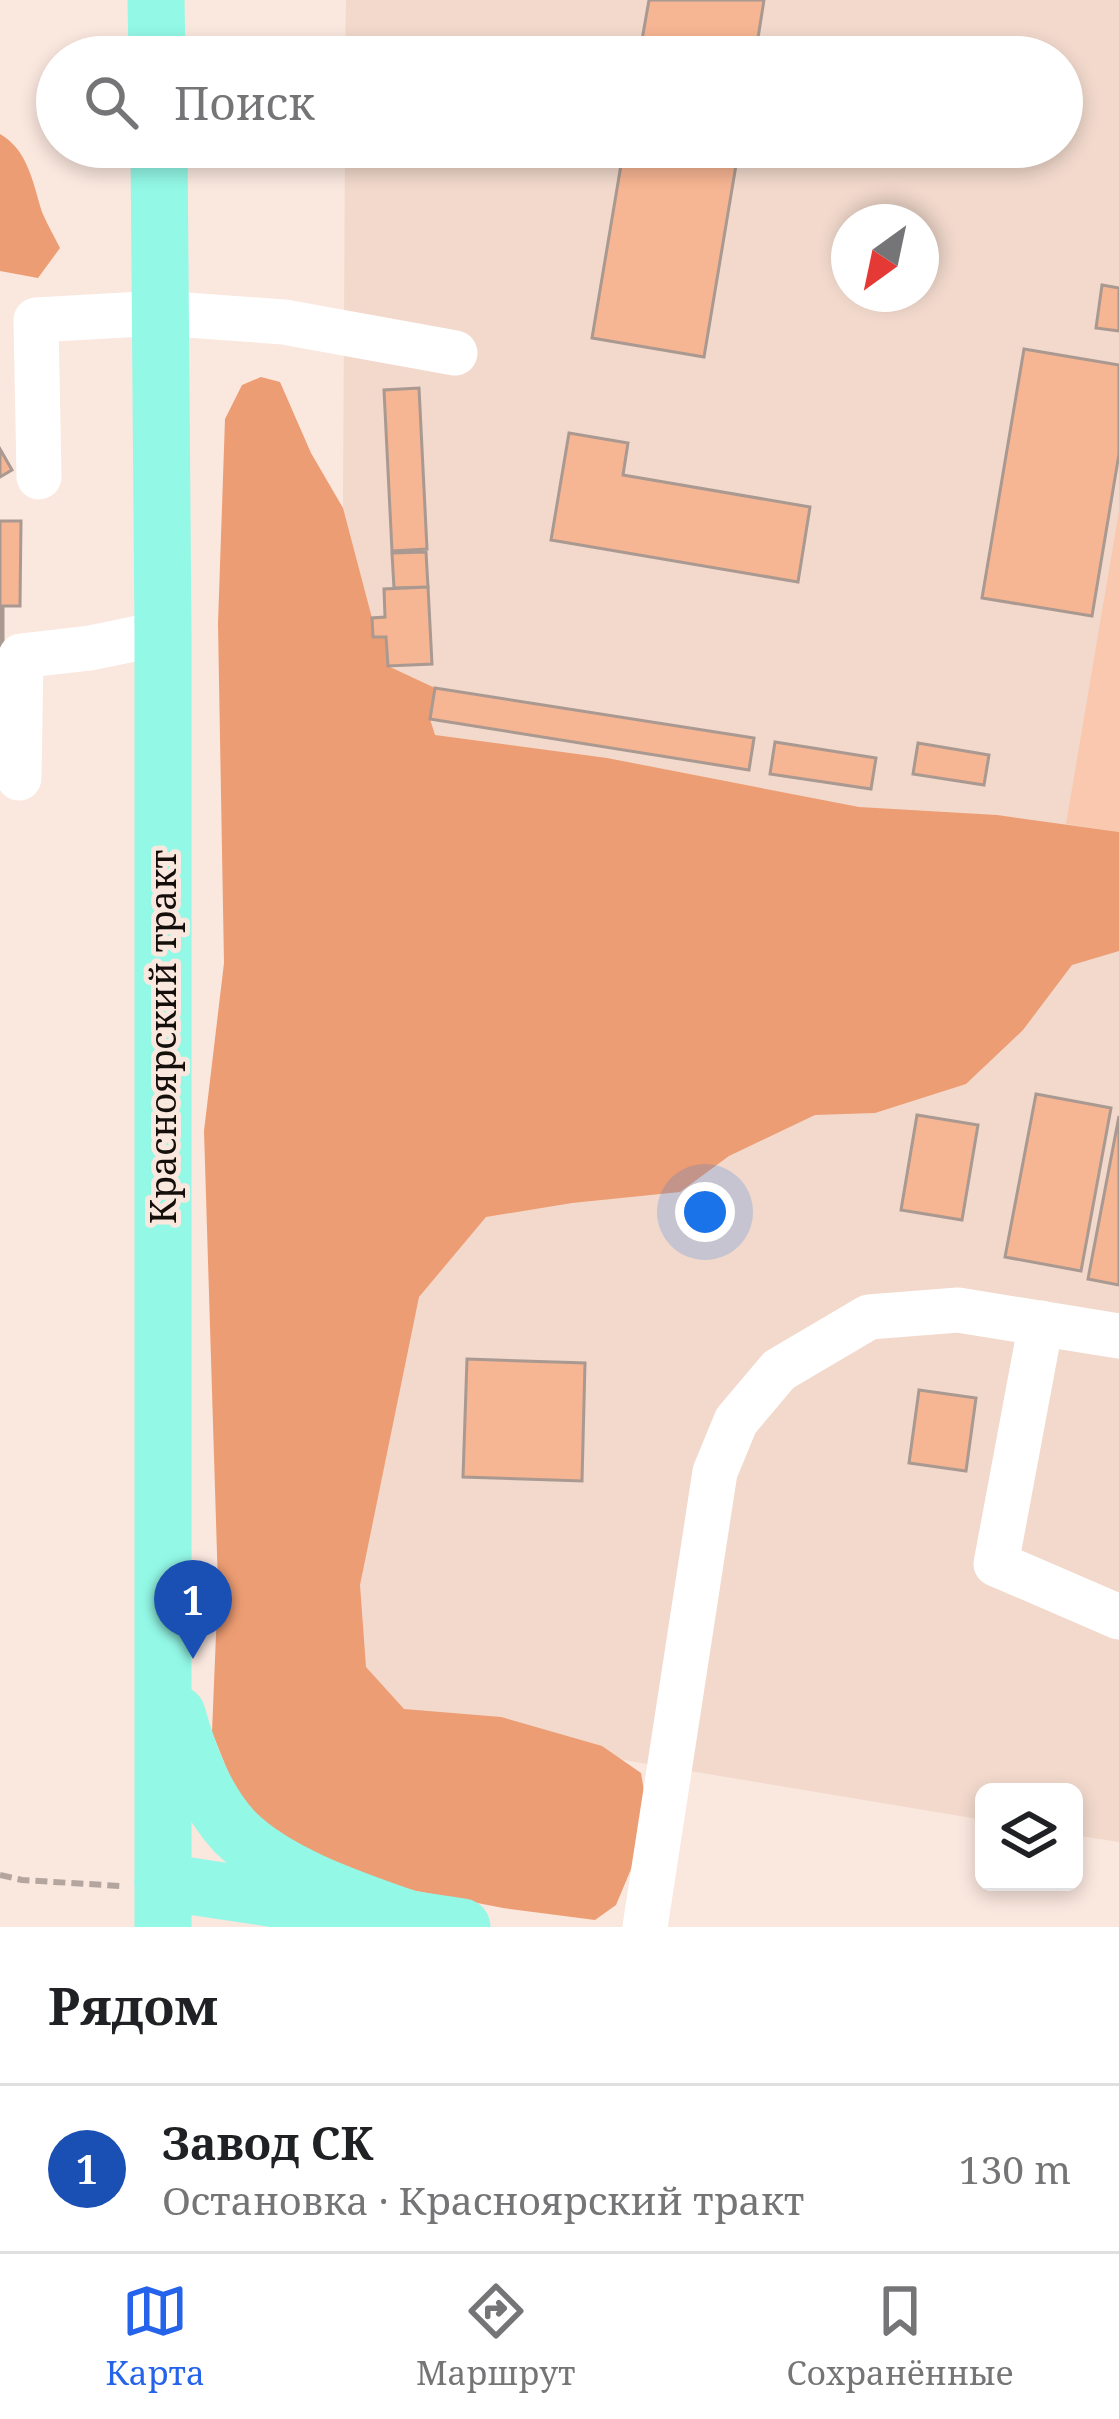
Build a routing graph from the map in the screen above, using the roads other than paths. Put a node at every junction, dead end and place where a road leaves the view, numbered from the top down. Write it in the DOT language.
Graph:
graph roads {
  1 [pos="156,0"];
  2 [pos="157,36"];
  3 [pos="159,168"];
  4 [pos="160,314"];
  5 [pos="18,321"];
  6 [pos="455,353"];
  7 [pos="39,477"];
  8 [pos="163,633"];
  9 [pos="19,778"];
  10 [pos="1041,1323"];
  11 [pos="1119,1336"];
  12 [pos="1119,1617"];
  13 [pos="163,1662"];
  14 [pos="163,1904"];
  15 [pos="437,1923"];
  16 [pos="341,1927"];
  17 [pos="645,1927"];
  1 -- 2 [label="main road"];
  3 -- 4 [label="main road, Красноярский тракт"];
  4 -- 5 [label="lane"];
  4 -- 6 [label="lane"];
  4 -- 8 [label="main road, Красноярский тракт"];
  5 -- 7 [label="lane"];
  8 -- 9 [label="lane"];
  8 -- 13 [label="main road, Красноярский тракт"];
  10 -- 11 [label="lane"];
  10 -- 12 [label="lane"];
  10 -- 17 [label="lane"];
  13 -- 14 [label="main road, Красноярский тракт"];
  13 -- 15 [label="main road"];
  14 -- 15 [label="main road"];
  15 -- 16 [label="main road"];
}
